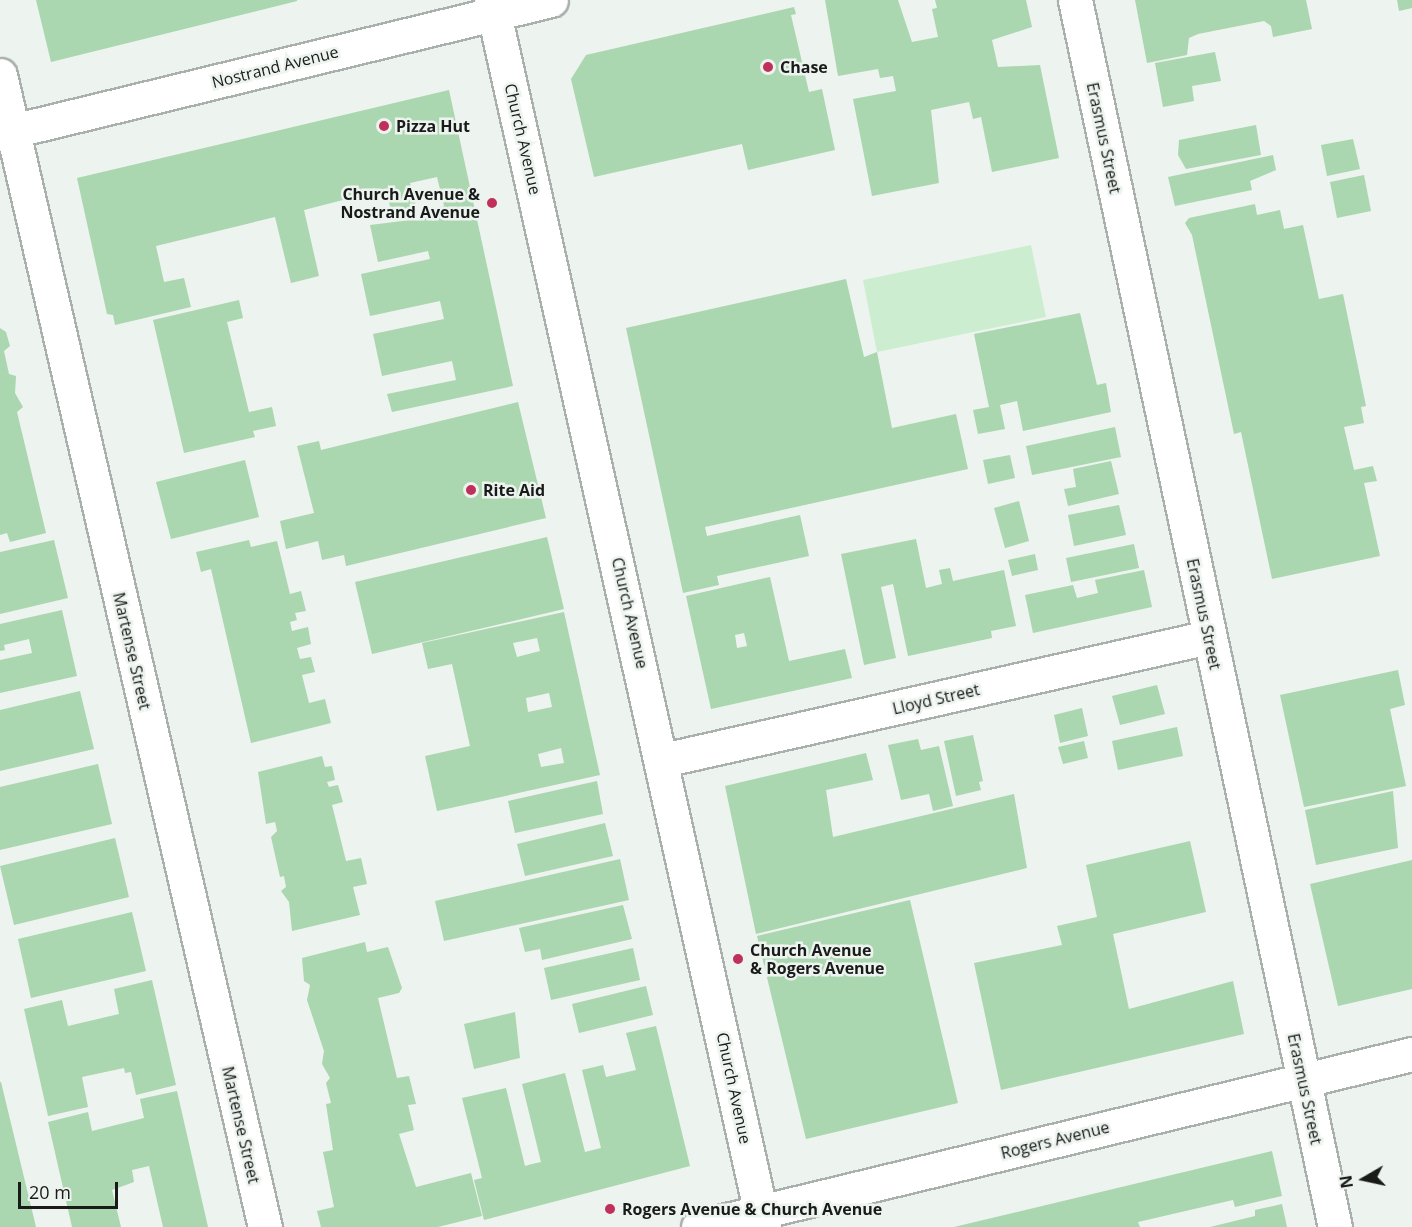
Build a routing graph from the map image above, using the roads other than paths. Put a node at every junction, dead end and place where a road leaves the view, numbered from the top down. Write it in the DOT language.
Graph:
graph roads {
  1 [pos="550,0"];
  2 [pos="1075,0"];
  3 [pos="493,7"];
  4 [pos="0,75"];
  5 [pos="6,133"];
  6 [pos="1209,637"];
  7 [pos="663,760"];
  8 [pos="1412,1054"];
  9 [pos="1302,1080"];
  10 [pos="762,1219"];
  11 [pos="264,1227"];
  12 [pos="698,1227"];
  13 [pos="1335,1227"];
  1 -- 3 [label="street, Nostrand Avenue"];
  2 -- 6 [label="street, Erasmus Street"];
  3 -- 5 [label="street, Nostrand Avenue"];
  3 -- 7 [label="street, Church Avenue"];
  4 -- 5 [label="street, Martense Street"];
  5 -- 11 [label="street, Martense Street"];
  6 -- 7 [label="street, Lloyd Street"];
  6 -- 9 [label="street, Erasmus Street"];
  7 -- 10 [label="street, Church Avenue"];
  8 -- 9 [label="street, Rogers Avenue"];
  9 -- 10 [label="street, Rogers Avenue"];
  9 -- 13 [label="street, Erasmus Street"];
  10 -- 12 [label="street, Rogers Avenue"];
}
